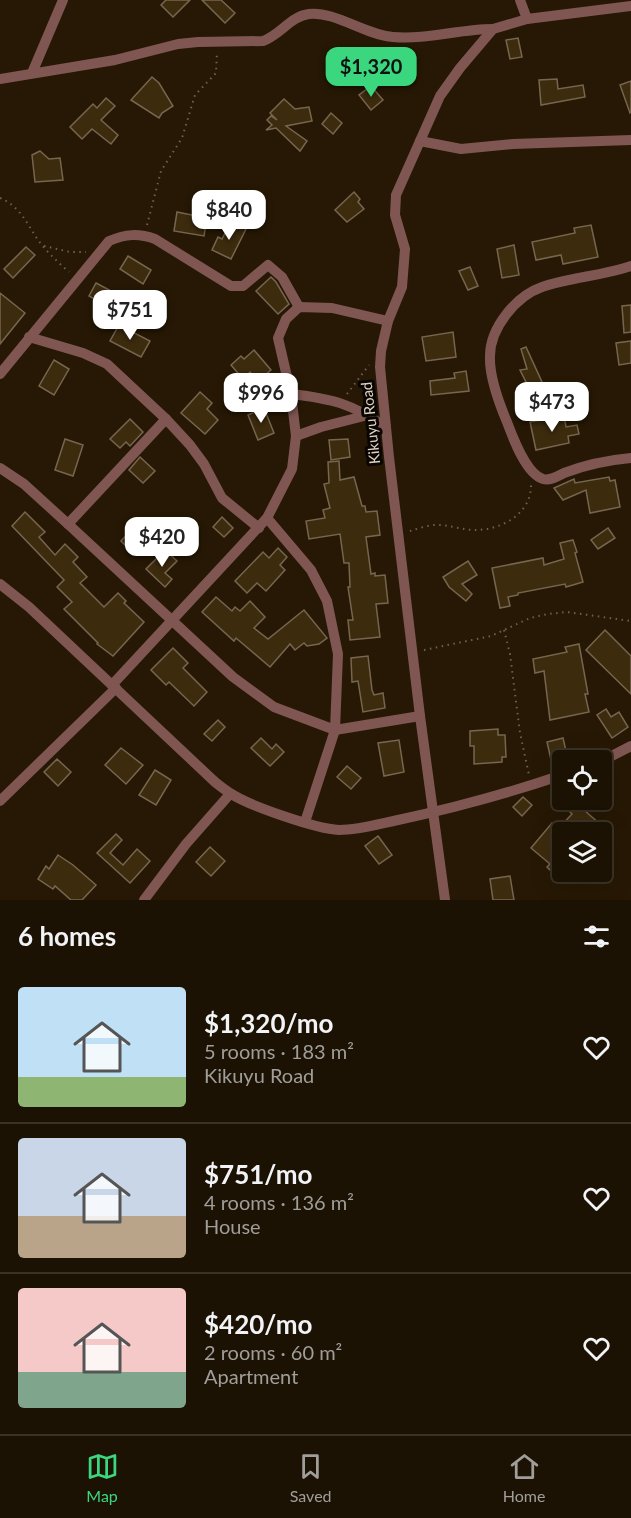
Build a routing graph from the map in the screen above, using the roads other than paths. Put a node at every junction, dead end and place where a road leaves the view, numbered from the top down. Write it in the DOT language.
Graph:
graph roads {
  1 [pos="63,0"];
  2 [pos="520,0"];
  3 [pos="631,6"];
  4 [pos="527,19"];
  5 [pos="493,29"];
  6 [pos="32,73"];
  7 [pos="0,80"];
  8 [pos="631,140"];
  9 [pos="420,141"];
  10 [pos="631,266"];
  11 [pos="299,307"];
  12 [pos="388,321"];
  13 [pos="29,337"];
  14 [pos="0,374"];
  15 [pos="291,394"];
  16 [pos="368,415"];
  17 [pos="166,419"];
  18 [pos="386,428"];
  19 [pos="296,436"];
  20 [pos="631,458"];
  21 [pos="0,468"];
  22 [pos="267,518"];
  23 [pos="68,524"];
  24 [pos="259,528"];
  25 [pos="0,584"];
  26 [pos="172,621"];
  27 [pos="114,687"];
  28 [pos="420,716"];
  29 [pos="335,730"];
  30 [pos="628,751"];
  31 [pos="612,757"];
  32 [pos="552,778"];
  33 [pos="230,794"];
  34 [pos="0,801"];
  35 [pos="432,813"];
  36 [pos="305,822"];
  37 [pos="144,900"];
  38 [pos="445,900"];
  1 -- 6 [label="street"];
  2 -- 4 [label="street"];
  3 -- 4 [label="street"];
  4 -- 5 [label="street"];
  5 -- 6 [label="street"];
  5 -- 9 [label="street, Kikuyu Road"];
  6 -- 7 [label="street"];
  8 -- 9 [label="street"];
  9 -- 12 [label="street, Kikuyu Road"];
  10 -- 20 [label="street"];
  11 -- 12 [label="street"];
  11 -- 13 [label="street"];
  11 -- 15 [label="street"];
  12 -- 18 [label="street, Kikuyu Road"];
  13 -- 14 [label="street"];
  13 -- 17 [label="street"];
  15 -- 16 [label="street"];
  15 -- 19 [label="street"];
  16 -- 18 [label="street"];
  16 -- 19 [label="street"];
  17 -- 23 [label="street"];
  17 -- 24 [label="street"];
  18 -- 28 [label="street, Kikuyu Road"];
  19 -- 22 [label="street"];
  21 -- 23 [label="street"];
  22 -- 24 [label="street"];
  22 -- 29 [label="street"];
  23 -- 26 [label="street"];
  24 -- 26 [label="street"];
  25 -- 27 [label="street"];
  26 -- 27 [label="street"];
  26 -- 29 [label="street"];
  27 -- 33 [label="street"];
  27 -- 34 [label="street"];
  28 -- 29 [label="street"];
  28 -- 35 [label="street, Kikuyu Road"];
  29 -- 36 [label="street"];
  30 -- 31 [label="street"];
  32 -- 35 [label="street"];
  33 -- 36 [label="street"];
  33 -- 37 [label="street"];
  35 -- 36 [label="street"];
  35 -- 38 [label="street, Kikuyu Road"];
}
